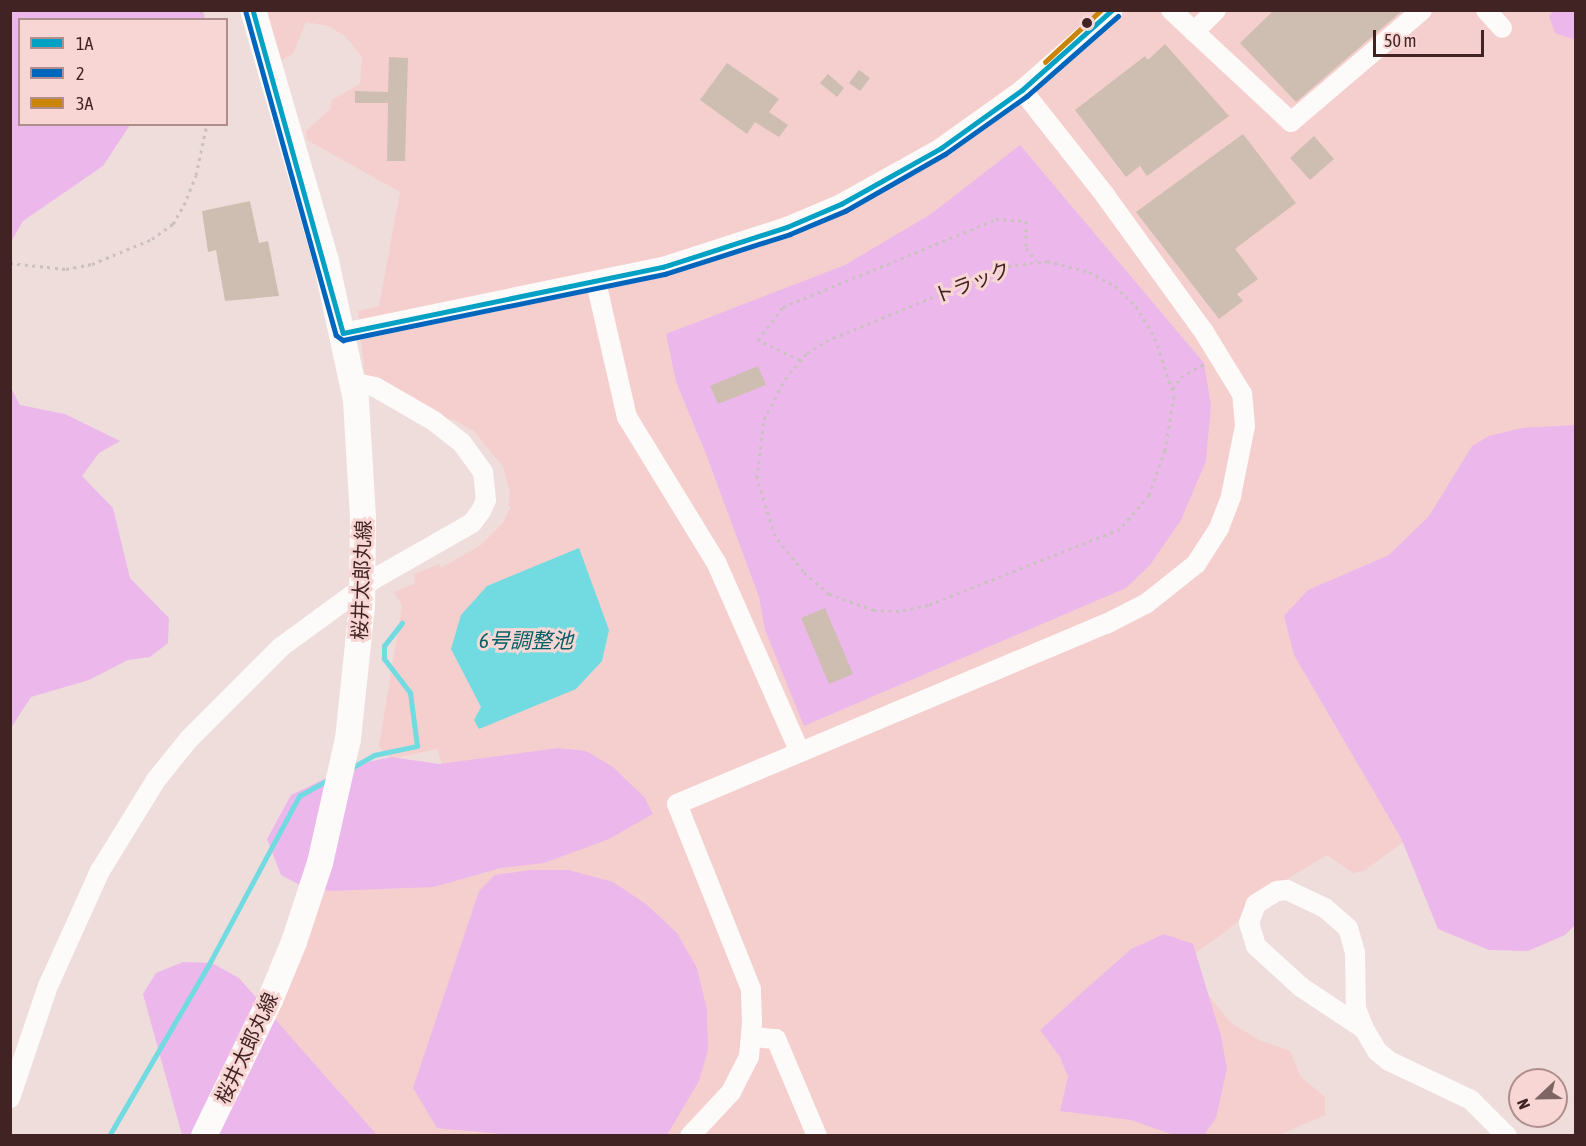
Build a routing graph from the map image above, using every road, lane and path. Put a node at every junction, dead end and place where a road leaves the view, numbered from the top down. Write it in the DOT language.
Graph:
graph roads {
  1 [pos="253,10"];
  2 [pos="1113,10"];
  3 [pos="1171,10"];
  4 [pos="1216,10"];
  5 [pos="1422,10"];
  6 [pos="1486,10"];
  7 [pos="1502,28"];
  8 [pos="1194,32"];
  9 [pos="1022,90"];
  10 [pos="207,126"];
  11 [pos="1036,262"];
  12 [pos="10,263"];
  13 [pos="596,282"];
  14 [pos="343,333"];
  15 [pos="1218,356"];
  16 [pos="800,360"];
  17 [pos="352,382"];
  18 [pos="1173,389"];
  19 [pos="799,750"];
  20 [pos="1364,1029"];
  21 [pos="752,1037"];
  22 [pos="10,1098"];
  23 [pos="204,1136"];
  24 [pos="690,1136"];
  25 [pos="817,1136"];
  26 [pos="1507,1136"];
  1 -- 14 [label="main road, 桜井太郎丸線"];
  2 -- 9 [label="street"];
  3 -- 8 [label="street"];
  4 -- 8 [label="street"];
  5 -- 8 [label="street"];
  6 -- 7 [label="street"];
  9 -- 13 [label="street"];
  9 -- 15 [label="street"];
  10 -- 12 [label="path"];
  11 -- 16 [label="path, トラック"];
  11 -- 16 [label="path"];
  11 -- 18 [label="path, トラック"];
  13 -- 14 [label="street"];
  13 -- 19 [label="street"];
  14 -- 17 [label="main road, 桜井太郎丸線"];
  15 -- 18 [label="path"];
  15 -- 19 [label="street"];
  16 -- 18 [label="path, トラック"];
  17 -- 22 [label="street"];
  17 -- 23 [label="main road, 桜井太郎丸線"];
  19 -- 21 [label="street"];
  20 -- 20 [label="street"];
  20 -- 26 [label="street"];
  21 -- 24 [label="street"];
  21 -- 25 [label="street"];
}
